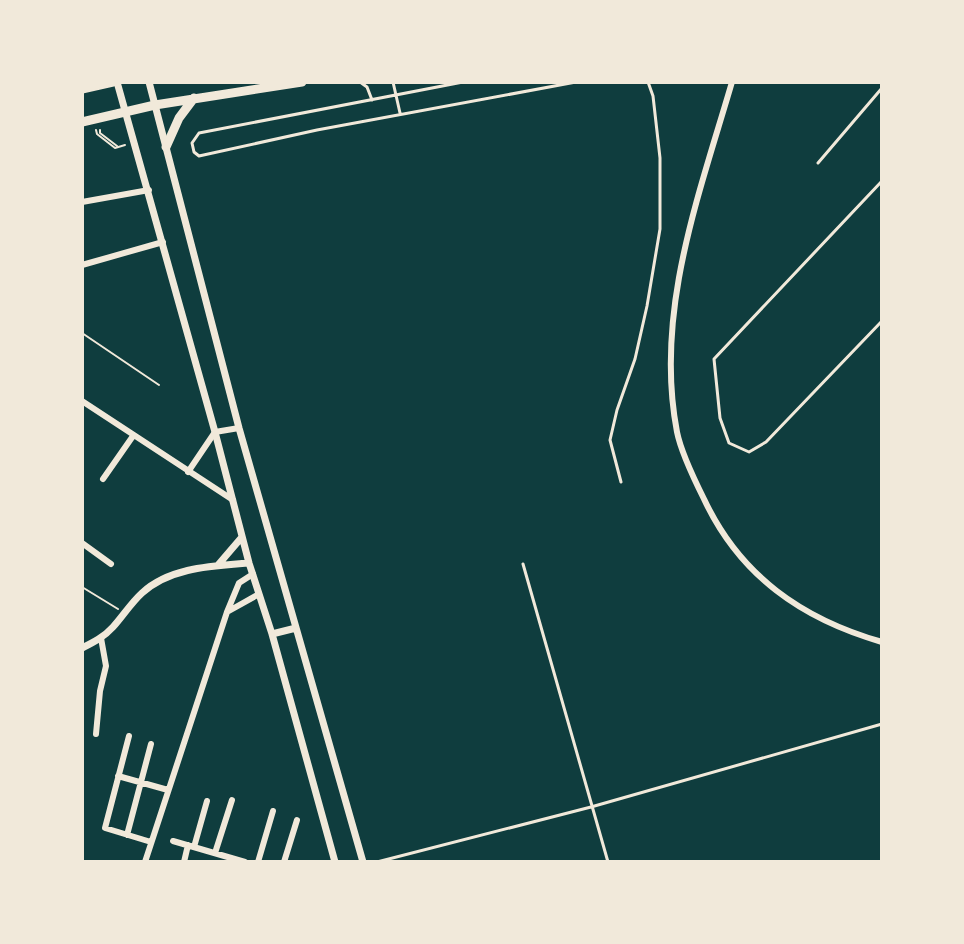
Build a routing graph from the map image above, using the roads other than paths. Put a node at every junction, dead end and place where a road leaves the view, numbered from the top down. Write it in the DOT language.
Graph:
graph roads {
  1 [pos="115,82"];
  2 [pos="149,82"];
  3 [pos="302,82"];
  4 [pos="360,82"];
  5 [pos="393,82"];
  6 [pos="463,82"];
  7 [pos="576,82"];
  8 [pos="648,82"];
  9 [pos="732,82"];
  10 [pos="882,88"];
  11 [pos="82,89"];
  12 [pos="396,95"];
  13 [pos="194,98"];
  14 [pos="372,100"];
  15 [pos="155,105"];
  16 [pos="125,113"];
  17 [pos="401,115"];
  18 [pos="82,122"];
  19 [pos="166,147"];
  20 [pos="818,163"];
  21 [pos="882,181"];
  22 [pos="149,190"];
  23 [pos="82,202"];
  24 [pos="163,242"];
  25 [pos="82,265"];
  26 [pos="882,321"];
  27 [pos="82,401"];
  28 [pos="239,428"];
  29 [pos="215,432"];
  30 [pos="133,436"];
  31 [pos="188,472"];
  32 [pos="103,479"];
  33 [pos="621,482"];
  34 [pos="233,500"];
  35 [pos="242,537"];
  36 [pos="82,543"];
  37 [pos="249,563"];
  38 [pos="111,564"];
  39 [pos="523,564"];
  40 [pos="218,565"];
  41 [pos="253,574"];
  42 [pos="259,594"];
  43 [pos="227,612"];
  44 [pos="296,628"];
  45 [pos="272,634"];
  46 [pos="101,638"];
  47 [pos="882,642"];
  48 [pos="82,648"];
  49 [pos="882,724"];
  50 [pos="96,734"];
  51 [pos="129,736"];
  52 [pos="151,744"];
  53 [pos="118,776"];
  54 [pos="142,782"];
  55 [pos="168,790"];
  56 [pos="232,800"];
  57 [pos="207,801"];
  58 [pos="591,807"];
  59 [pos="273,811"];
  60 [pos="297,820"];
  61 [pos="127,835"];
  62 [pos="173,841"];
  63 [pos="151,842"];
  64 [pos="191,846"];
  65 [pos="212,852"];
  66 [pos="145,862"];
  67 [pos="184,862"];
  68 [pos="207,862"];
  69 [pos="245,862"];
  70 [pos="258,862"];
  71 [pos="284,862"];
  72 [pos="335,862"];
  73 [pos="363,862"];
  74 [pos="377,862"];
  75 [pos="608,862"];
  1 -- 11 [label="main road"];
  1 -- 16 [label="street"];
  2 -- 15 [label="street"];
  3 -- 13 [label="main road"];
  4 -- 14 [label="lane"];
  5 -- 12 [label="lane"];
  6 -- 12 [label="lane"];
  7 -- 17 [label="lane"];
  8 -- 33 [label="lane"];
  9 -- 47 [label="street"];
  10 -- 20 [label="lane"];
  12 -- 14 [label="lane"];
  12 -- 17 [label="lane"];
  13 -- 15 [label="main road"];
  13 -- 19 [label="main road"];
  14 -- 17 [label="lane"];
  15 -- 16 [label="main road"];
  15 -- 19 [label="street"];
  16 -- 18 [label="main road"];
  16 -- 22 [label="street"];
  19 -- 28 [label="street"];
  21 -- 26 [label="lane"];
  22 -- 23 [label="street"];
  22 -- 24 [label="street"];
  24 -- 25 [label="street"];
  24 -- 29 [label="street"];
  27 -- 30 [label="street"];
  28 -- 29 [label="street"];
  28 -- 44 [label="street"];
  29 -- 31 [label="street"];
  29 -- 34 [label="street"];
  30 -- 31 [label="street"];
  30 -- 32 [label="street"];
  31 -- 34 [label="street"];
  34 -- 35 [label="street"];
  35 -- 37 [label="street"];
  35 -- 40 [label="street"];
  36 -- 38 [label="street"];
  37 -- 40 [label="street"];
  37 -- 41 [label="street"];
  39 -- 58 [label="lane"];
  40 -- 46 [label="street"];
  41 -- 42 [label="street"];
  41 -- 43 [label="street"];
  42 -- 43 [label="street"];
  42 -- 45 [label="street"];
  43 -- 55 [label="street"];
  44 -- 45 [label="street"];
  44 -- 73 [label="street"];
  45 -- 72 [label="street"];
  46 -- 48 [label="street"];
  46 -- 50 [label="street"];
  49 -- 58 [label="lane"];
  51 -- 53 [label="street"];
  52 -- 54 [label="street"];
  53 -- 54 [label="street"];
  53 -- 61 [label="street"];
  54 -- 55 [label="street"];
  54 -- 61 [label="street"];
  55 -- 63 [label="street"];
  56 -- 65 [label="street"];
  57 -- 64 [label="street"];
  58 -- 74 [label="lane"];
  58 -- 75 [label="lane"];
  59 -- 70 [label="street"];
  60 -- 71 [label="street"];
  61 -- 63 [label="street"];
  62 -- 64 [label="street"];
  63 -- 66 [label="street"];
  64 -- 65 [label="street"];
  64 -- 67 [label="street"];
  65 -- 68 [label="street"];
  65 -- 69 [label="street"];
}
